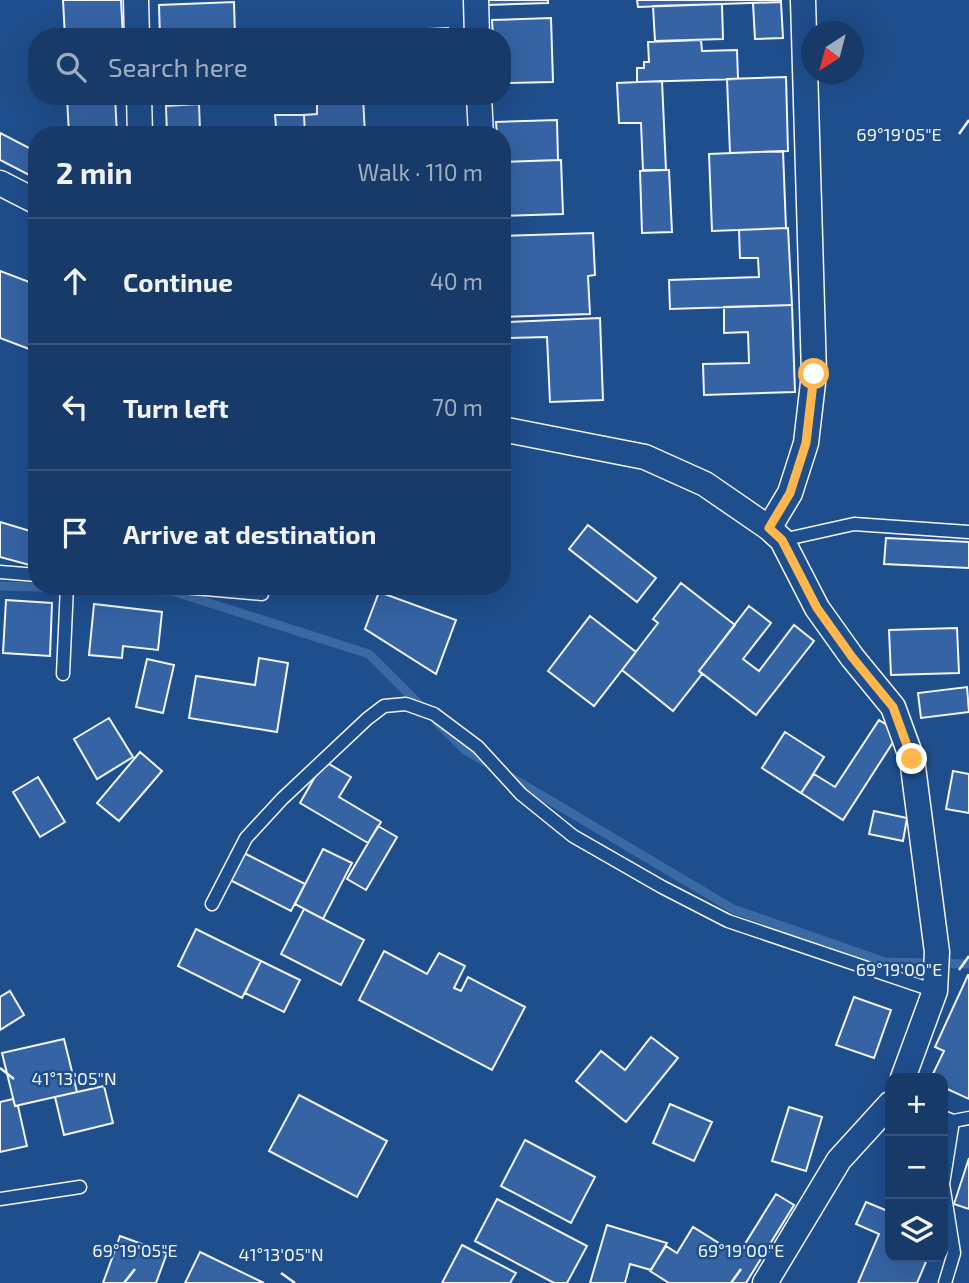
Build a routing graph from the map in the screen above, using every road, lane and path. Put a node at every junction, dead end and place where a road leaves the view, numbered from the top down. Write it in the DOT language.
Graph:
graph roads {
  1 [pos="136,0"];
  2 [pos="476,0"];
  3 [pos="803,0"];
  4 [pos="137,28"];
  5 [pos="477,28"];
  6 [pos="139,105"];
  7 [pos="480,105"];
  8 [pos="140,126"];
  9 [pos="481,126"];
  10 [pos="0,183"];
  11 [pos="28,197"];
  12 [pos="511,431"];
  13 [pos="969,532"];
  14 [pos="775,534"];
  15 [pos="0,572"];
  16 [pos="28,574"];
  17 [pos="66,595"];
  18 [pos="63,674"];
  19 [pos="212,904"];
  20 [pos="936,973"];
  21 [pos="905,1073"];
  22 [pos="885,1109"];
  23 [pos="969,1118"];
  24 [pos="948,1119"];
  25 [pos="947,1136"];
  26 [pos="80,1187"];
  27 [pos="0,1199"];
  28 [pos="765,1283"];
  29 [pos="945,1283"];
  1 -- 4 [label="street"];
  2 -- 5 [label="street"];
  3 -- 14 [label="street"];
  6 -- 8 [label="street"];
  7 -- 9 [label="street"];
  10 -- 11 [label="street"];
  12 -- 14 [label="street"];
  13 -- 14 [label="lane"];
  14 -- 20 [label="street"];
  15 -- 16 [label="lane"];
  17 -- 18 [label="lane"];
  19 -- 20 [label="lane"];
  20 -- 21 [label="street"];
  22 -- 28 [label="street"];
  23 -- 24 [label="lane"];
  25 -- 29 [label="lane"];
  26 -- 27 [label="lane"];
}
